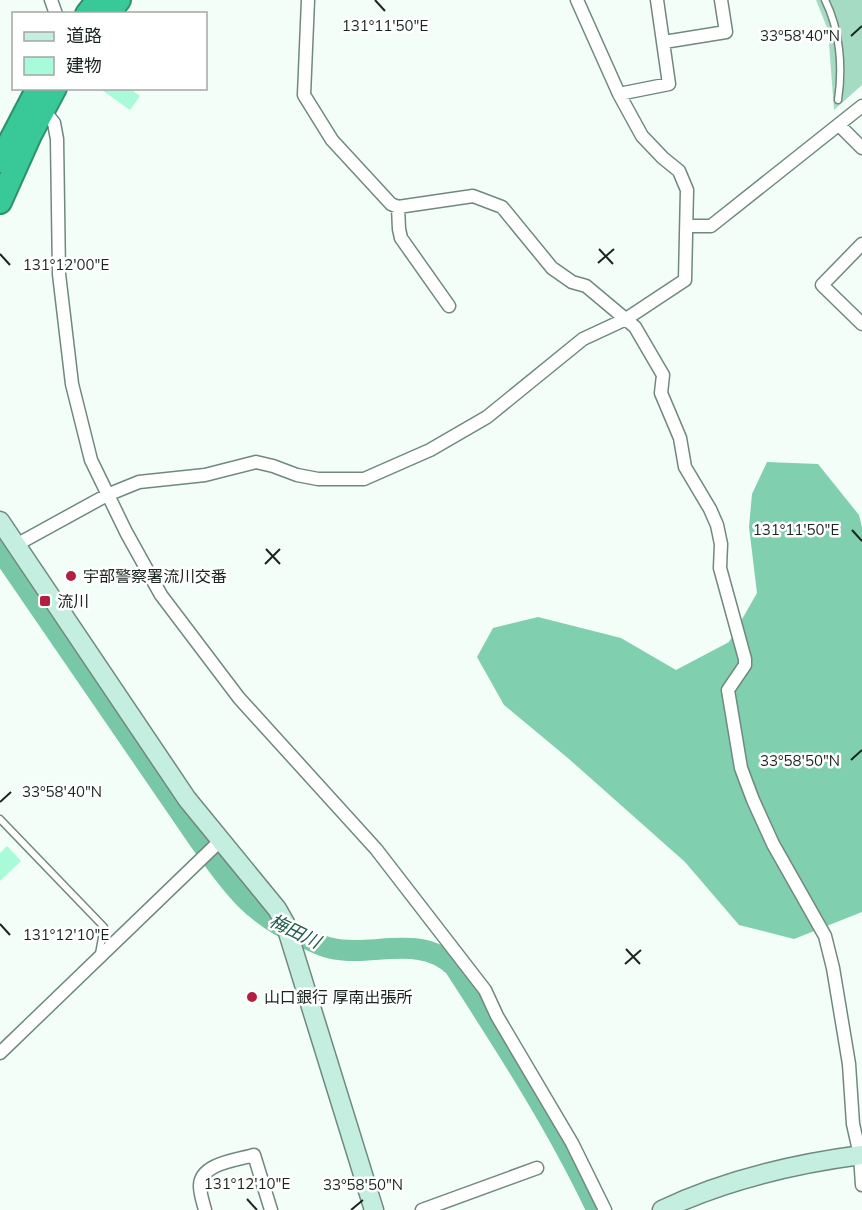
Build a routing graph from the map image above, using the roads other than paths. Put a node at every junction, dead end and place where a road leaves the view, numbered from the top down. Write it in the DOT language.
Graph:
graph roads {
  1 [pos="98,0"];
  2 [pos="119,0"];
  3 [pos="308,0"];
  4 [pos="577,0"];
  5 [pos="657,0"];
  6 [pos="721,0"];
  7 [pos="825,0"];
  8 [pos="89,12"];
  9 [pos="110,12"];
  10 [pos="664,42"];
  11 [pos="53,90"];
  12 [pos="619,94"];
  13 [pos="40,99"];
  14 [pos="838,100"];
  15 [pos="862,106"];
  16 [pos="839,125"];
  17 [pos="862,148"];
  18 [pos="0,161"];
  19 [pos="0,202"];
  20 [pos="398,207"];
  21 [pos="687,226"];
  22 [pos="862,244"];
  23 [pos="449,306"];
  24 [pos="626,319"];
  25 [pos="862,324"];
  26 [pos="107,495"];
  27 [pos="0,521"];
  28 [pos="16,545"];
  29 [pos="0,819"];
  30 [pos="215,845"];
  31 [pos="99,958"];
  32 [pos="0,1053"];
  33 [pos="862,1121"];
  34 [pos="855,1132"];
  35 [pos="861,1155"];
  36 [pos="537,1168"];
  37 [pos="862,1185"];
  38 [pos="205,1210"];
  39 [pos="271,1210"];
  40 [pos="374,1210"];
  41 [pos="422,1210"];
  42 [pos="605,1210"];
  43 [pos="662,1210"];
  1 -- 8 [label="highway"];
  2 -- 9 [label="highway"];
  3 -- 20 [label="street"];
  4 -- 12 [label="street"];
  5 -- 10 [label="street"];
  6 -- 10 [label="street"];
  7 -- 14 [label="lane"];
  10 -- 12 [label="street"];
  11 -- 13 [label="highway"];
  12 -- 21 [label="street"];
  13 -- 18 [label="highway"];
  13 -- 19 [label="highway"];
  13 -- 26 [label="street"];
  15 -- 16 [label="street"];
  16 -- 17 [label="street"];
  16 -- 21 [label="street"];
  20 -- 23 [label="street"];
  20 -- 24 [label="street"];
  21 -- 24 [label="street"];
  22 -- 25 [label="street"];
  24 -- 26 [label="street"];
  24 -- 34 [label="street"];
  26 -- 28 [label="street"];
  26 -- 42 [label="street"];
  27 -- 28 [label="street"];
  28 -- 30 [label="street"];
  29 -- 31 [label="lane"];
  30 -- 31 [label="street"];
  30 -- 40 [label="street"];
  31 -- 32 [label="street"];
  33 -- 34 [label="street"];
  34 -- 35 [label="street"];
  35 -- 37 [label="street"];
  35 -- 43 [label="street"];
  36 -- 41 [label="street"];
  38 -- 39 [label="street"];
}
